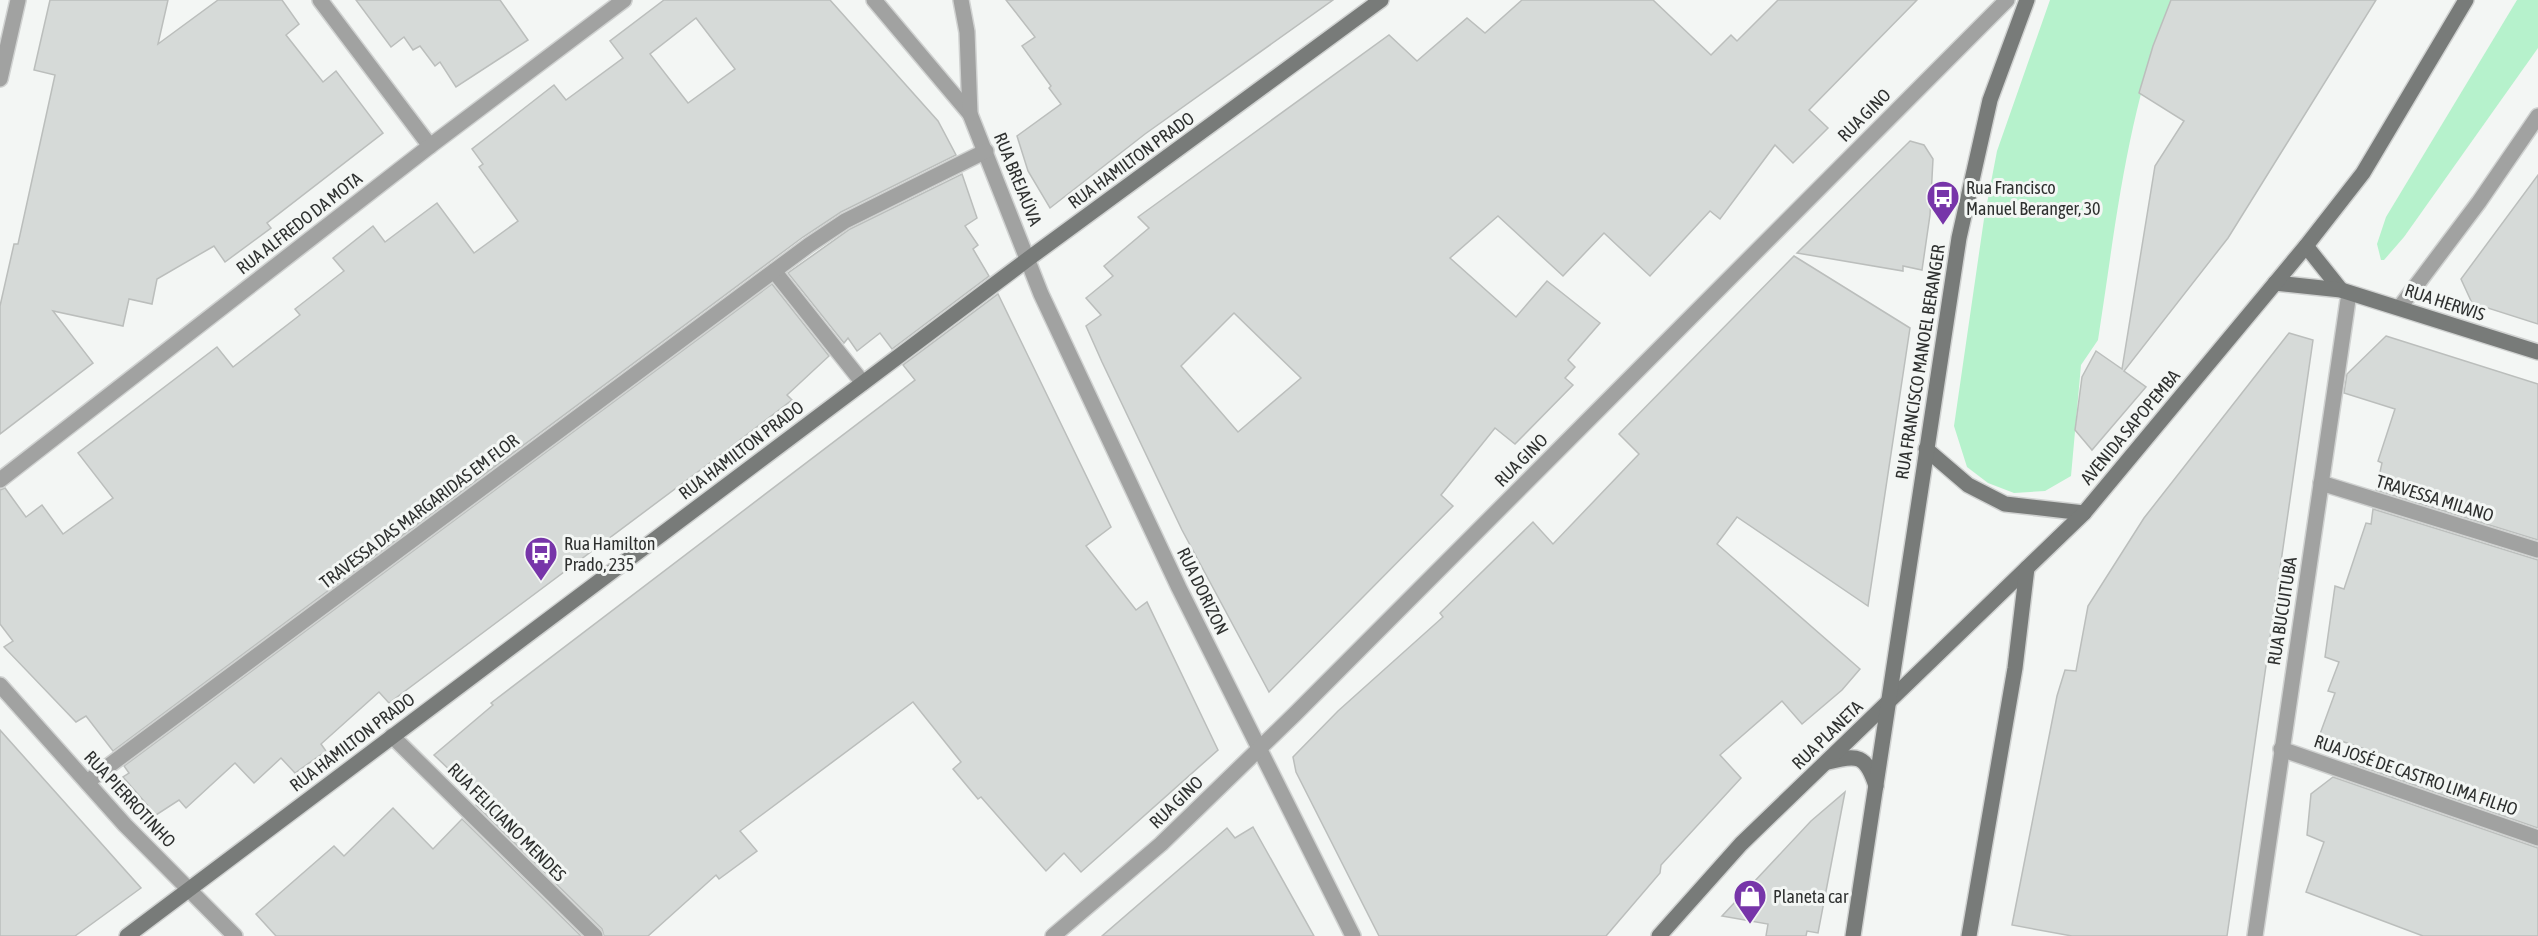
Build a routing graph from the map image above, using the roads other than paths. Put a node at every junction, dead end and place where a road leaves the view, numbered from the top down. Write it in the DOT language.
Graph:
graph roads {
  1 [pos="18,0"];
  2 [pos="320,0"];
  3 [pos="624,0"];
  4 [pos="874,0"];
  5 [pos="961,0"];
  6 [pos="1381,0"];
  7 [pos="2007,0"];
  8 [pos="2027,0"];
  9 [pos="2466,0"];
  10 [pos="0,79"];
  11 [pos="970,114"];
  12 [pos="2538,116"];
  13 [pos="430,147"];
  14 [pos="986,151"];
  15 [pos="2306,246"];
  16 [pos="1028,259"];
  17 [pos="774,271"];
  18 [pos="2276,283"];
  19 [pos="2345,291"];
  20 [pos="2400,307"];
  21 [pos="2538,352"];
  22 [pos="863,383"];
  23 [pos="1926,449"];
  24 [pos="0,480"];
  25 [pos="2321,483"];
  26 [pos="2084,513"];
  27 [pos="2538,550"];
  28 [pos="2027,568"];
  29 [pos="0,686"];
  30 [pos="1889,701"];
  31 [pos="392,736"];
  32 [pos="1258,749"];
  33 [pos="2281,749"];
  34 [pos="1828,762"];
  35 [pos="87,782"];
  36 [pos="1877,787"];
  37 [pos="2538,838"];
  38 [pos="189,889"];
  39 [pos="127,936"];
  40 [pos="235,936"];
  41 [pos="595,936"];
  42 [pos="1053,936"];
  43 [pos="1353,936"];
  44 [pos="1659,936"];
  45 [pos="1853,936"];
  46 [pos="1969,936"];
  47 [pos="2255,936"];
  1 -- 10 [label="street"];
  2 -- 13 [label="street"];
  3 -- 13 [label="street, RUA ALFREDO DA MOTA"];
  4 -- 11 [label="street, RUA BREJAÚVA"];
  5 -- 11 [label="street, RUA BREJAÚVA"];
  6 -- 16 [label="main road, RUA HAMILTON PRADO"];
  7 -- 32 [label="street, RUA GINO"];
  8 -- 23 [label="main road, RUA FRANCISCO MANOEL BERANGER"];
  9 -- 15 [label="main road, AVENIDA SAPOPEMBA"];
  11 -- 14 [label="street, RUA BREJAÚVA"];
  12 -- 20 [label="street"];
  13 -- 24 [label="street, RUA ALFREDO DA MOTA"];
  14 -- 16 [label="street, RUA BREJAÚVA"];
  14 -- 17 [label="street, TRAVESSA DAS MARGARIDAS EM FLOR"];
  15 -- 18 [label="main road, AVENIDA SAPOPEMBA"];
  15 -- 19 [label="main road"];
  16 -- 22 [label="main road, RUA HAMILTON PRADO"];
  16 -- 32 [label="street, RUA DORIZON"];
  17 -- 22 [label="street"];
  17 -- 35 [label="street, TRAVESSA DAS MARGARIDAS EM FLOR"];
  18 -- 19 [label="main road, RUA HERWIS"];
  18 -- 26 [label="main road, AVENIDA SAPOPEMBA"];
  19 -- 20 [label="main road, RUA HERWIS"];
  19 -- 25 [label="street, RUA BUCUITUBA"];
  20 -- 21 [label="main road, RUA HERWIS"];
  22 -- 31 [label="main road, RUA HAMILTON PRADO"];
  23 -- 26 [label="main road"];
  23 -- 30 [label="main road, RUA FRANCISCO MANOEL BERANGER"];
  25 -- 27 [label="street, TRAVESSA MILANO"];
  25 -- 33 [label="street, RUA BUCUITUBA"];
  26 -- 28 [label="main road, AVENIDA SAPOPEMBA"];
  28 -- 30 [label="main road, RUA PLANETA"];
  28 -- 46 [label="main road"];
  29 -- 35 [label="street, RUA PIERROTINHO"];
  30 -- 34 [label="main road, RUA PLANETA"];
  30 -- 36 [label="main road"];
  31 -- 38 [label="main road, RUA HAMILTON PRADO"];
  31 -- 41 [label="street, RUA FELICIANO MENDES"];
  32 -- 42 [label="street, RUA GINO"];
  32 -- 43 [label="street, RUA DORIZON"];
  33 -- 37 [label="street, RUA JOSÉ DE CASTRO LIMA FILHO"];
  33 -- 47 [label="street, RUA BUCUITUBA"];
  34 -- 36 [label="main road"];
  34 -- 44 [label="main road, RUA PLANETA"];
  35 -- 38 [label="street, RUA PIERROTINHO"];
  36 -- 45 [label="main road"];
  38 -- 39 [label="main road, RUA HAMILTON PRADO"];
  38 -- 40 [label="street, RUA PIERROTINHO"];
}
